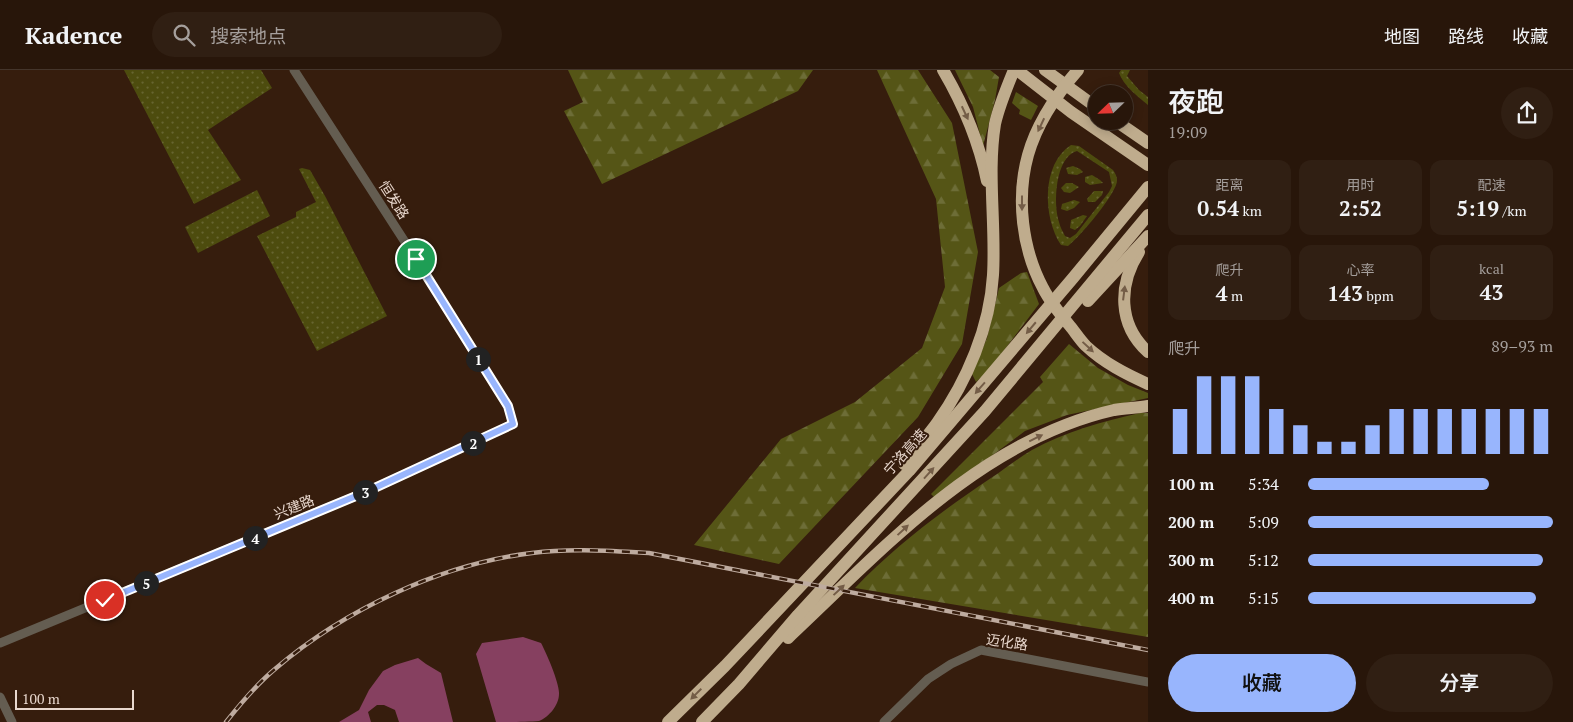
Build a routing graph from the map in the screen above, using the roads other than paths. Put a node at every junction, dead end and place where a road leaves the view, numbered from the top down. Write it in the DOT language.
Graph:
graph roads {
  1 [pos="294,70"];
  2 [pos="942,70"];
  3 [pos="1014,70"];
  4 [pos="1018,70"];
  5 [pos="1078,70"];
  6 [pos="1048,72"];
  7 [pos="1088,98"];
  8 [pos="1088,101"];
  9 [pos="1071,112"];
  10 [pos="1133,126"];
  11 [pos="1129,130"];
  12 [pos="1148,135"];
  13 [pos="1148,143"];
  14 [pos="1148,165"];
  15 [pos="1148,174"];
  16 [pos="1148,187"];
  17 [pos="1148,216"];
  18 [pos="994,223"];
  19 [pos="1148,237"];
  20 [pos="1089,294"];
  21 [pos="1148,352"];
  22 [pos="1148,384"];
  23 [pos="1148,406"];
  24 [pos="513,424"];
  25 [pos="824,557"];
  26 [pos="804,616"];
  27 [pos="0,643"];
  28 [pos="1148,682"];
  29 [pos="0,698"];
  30 [pos="12,722"];
  31 [pos="668,722"];
  32 [pos="702,722"];
  33 [pos="884,722"];
  1 -- 24 [label="street, 恒发路"];
  2 -- 18 [label="highway, one-way"];
  3 -- 18 [label="highway"];
  4 -- 9 [label="highway"];
  5 -- 22 [label="highway, one-way"];
  6 -- 7 [label="highway"];
  6 -- 8 [label="highway"];
  9 -- 14 [label="highway"];
  9 -- 15 [label="highway"];
  10 -- 12 [label="highway"];
  11 -- 13 [label="highway"];
  16 -- 25 [label="highway, 宁洛高速, one-way"];
  17 -- 20 [label="highway"];
  18 -- 25 [label="highway"];
  19 -- 20 [label="highway"];
  21 -- 19 [label="highway, one-way"];
  26 -- 20 [label="highway, one-way"];
  26 -- 23 [label="highway, one-way"];
  24 -- 27 [label="street, 兴建路"];
  25 -- 31 [label="highway, one-way"];
  26 -- 32 [label="highway"];
  28 -- 33 [label="street, 迈化路"];
  29 -- 30 [label="street"];
}
